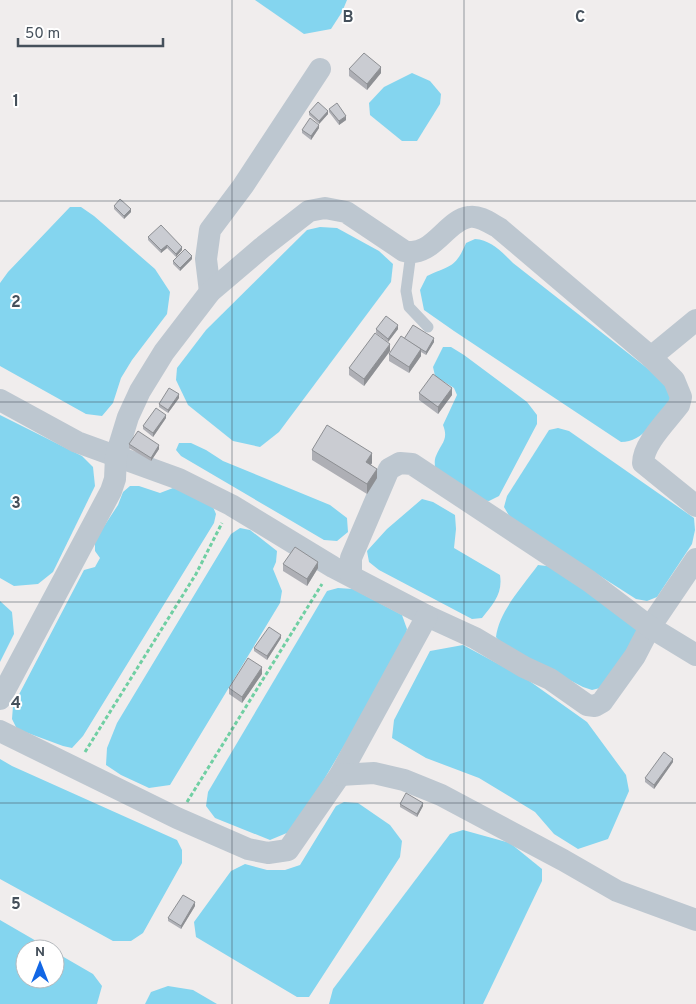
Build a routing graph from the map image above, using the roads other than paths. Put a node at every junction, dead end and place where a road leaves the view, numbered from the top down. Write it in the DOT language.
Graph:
graph roads {
  1 [pos="320,68"];
  2 [pos="411,253"];
  3 [pos="210,292"];
  4 [pos="696,320"];
  5 [pos="428,327"];
  6 [pos="651,357"];
  7 [pos="0,400"];
  8 [pos="116,456"];
  9 [pos="696,506"];
  10 [pos="696,560"];
  11 [pos="342,571"];
  12 [pos="427,616"];
  13 [pos="650,627"];
  14 [pos="696,655"];
  15 [pos="0,699"];
  16 [pos="0,731"];
  17 [pos="340,775"];
  18 [pos="696,920"];
  1 -- 3 [label="street"];
  2 -- 3 [label="street"];
  2 -- 5 [label="lane"];
  2 -- 6 [label="street"];
  3 -- 8 [label="street"];
  4 -- 6 [label="street"];
  6 -- 9 [label="street"];
  7 -- 8 [label="street"];
  8 -- 11 [label="street"];
  8 -- 15 [label="street"];
  10 -- 13 [label="street"];
  11 -- 12 [label="street"];
  11 -- 13 [label="street"];
  12 -- 13 [label="street"];
  12 -- 17 [label="street"];
  13 -- 14 [label="street"];
  16 -- 17 [label="street"];
  17 -- 18 [label="street"];
}
